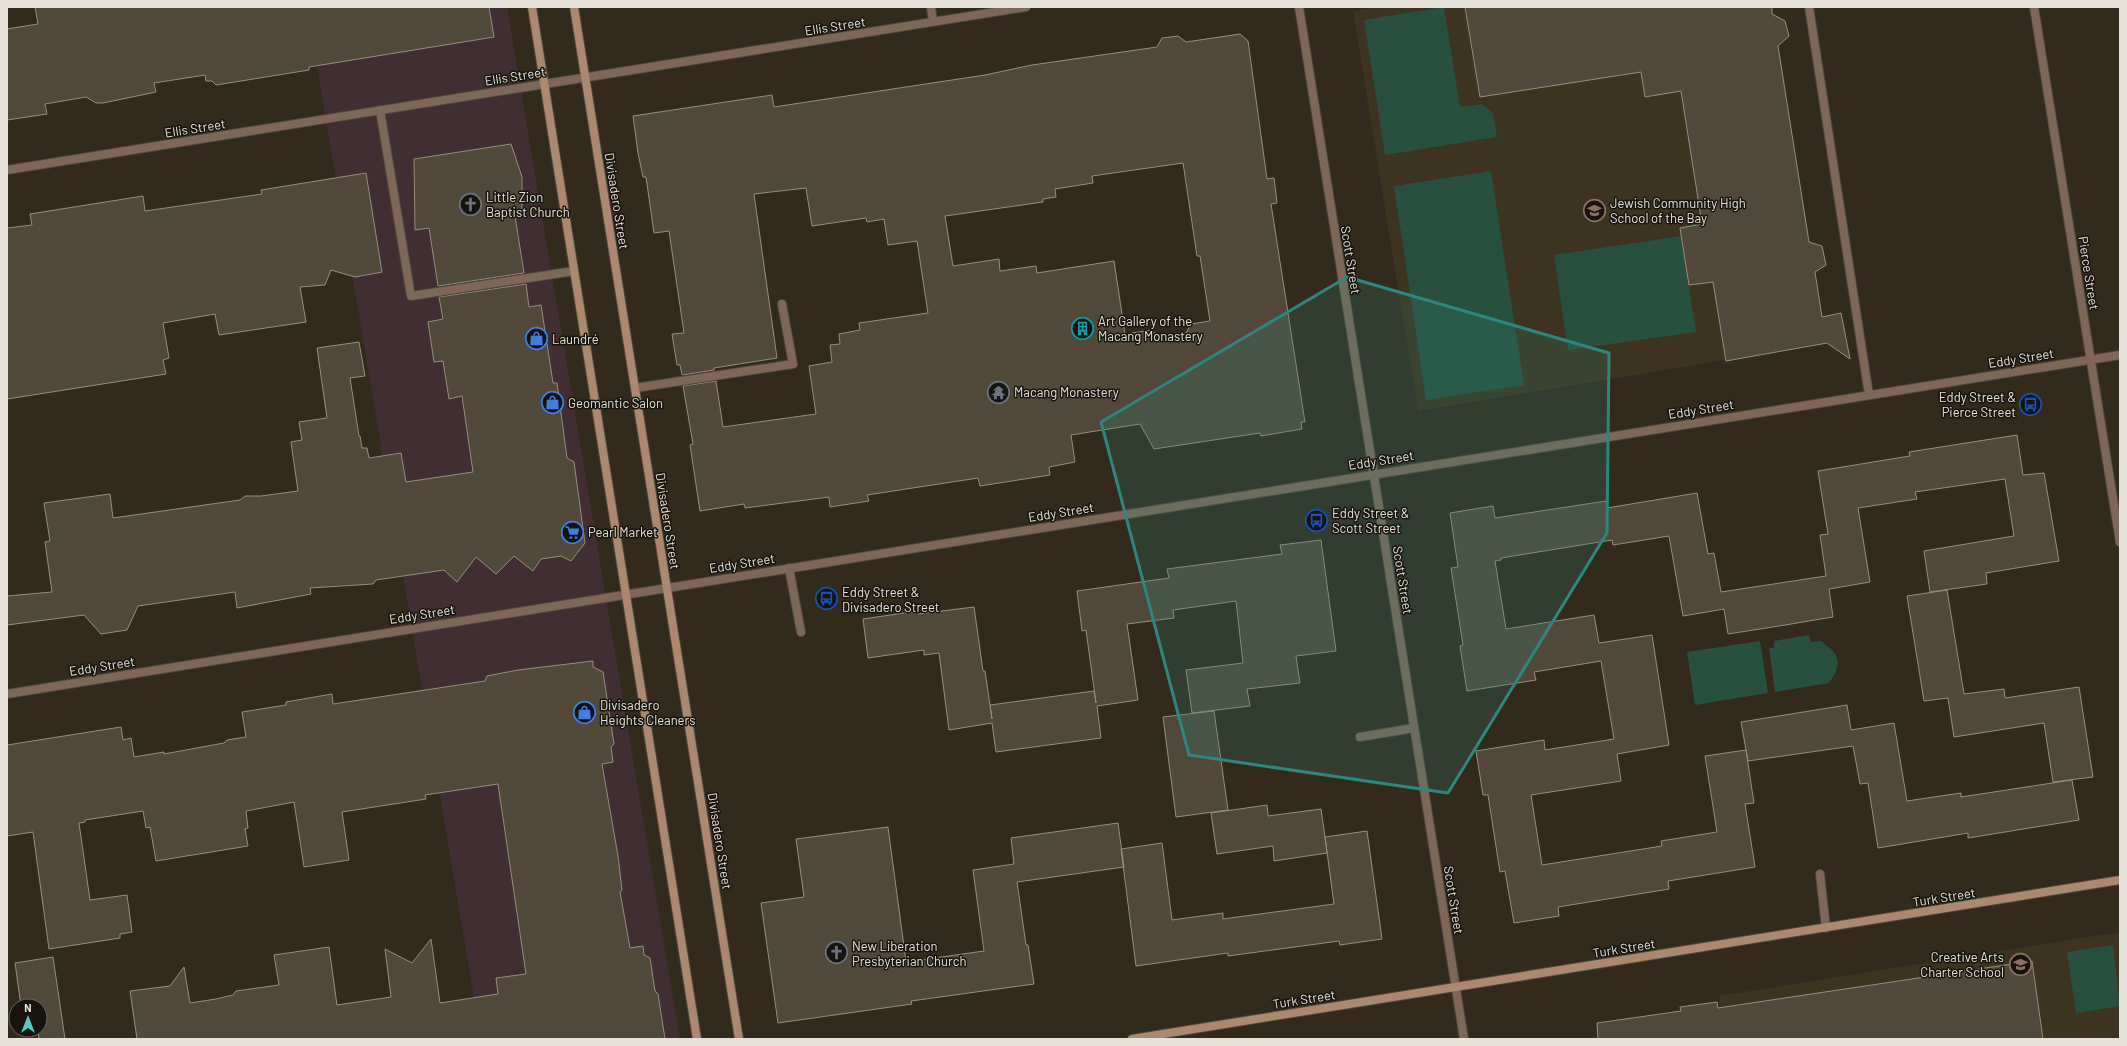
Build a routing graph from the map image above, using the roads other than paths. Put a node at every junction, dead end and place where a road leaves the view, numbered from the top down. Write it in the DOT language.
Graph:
graph roads {
  1 [pos="532,7"];
  2 [pos="574,7"];
  3 [pos="931,7"];
  4 [pos="1026,7"];
  5 [pos="1299,7"];
  6 [pos="1809,7"];
  7 [pos="2034,7"];
  8 [pos="933,22"];
  9 [pos="585,77"];
  10 [pos="544,84"];
  11 [pos="380,110"];
  12 [pos="7,170"];
  13 [pos="574,271"];
  14 [pos="782,304"];
  15 [pos="2120,355"];
  16 [pos="2090,359"];
  17 [pos="635,388"];
  18 [pos="1870,395"];
  19 [pos="1374,474"];
  20 [pos="2120,542"];
  21 [pos="789,568"];
  22 [pos="667,587"];
  23 [pos="626,593"];
  24 [pos="801,632"];
  25 [pos="7,694"];
  26 [pos="1414,728"];
  27 [pos="1360,737"];
  28 [pos="1820,874"];
  29 [pos="2120,880"];
  30 [pos="1826,928"];
  31 [pos="1456,987"];
  32 [pos="697,1039"];
  33 [pos="739,1039"];
  34 [pos="1132,1039"];
  35 [pos="1464,1039"];
  1 -- 10 [label="main road"];
  2 -- 9 [label="main road, Divisadero Street"];
  3 -- 8 [label="street"];
  4 -- 8 [label="street, Ellis Street"];
  5 -- 19 [label="street, Scott Street"];
  6 -- 18 [label="street"];
  7 -- 16 [label="street, Pierce Street"];
  8 -- 9 [label="street, Ellis Street"];
  9 -- 10 [label="street, Ellis Street"];
  9 -- 17 [label="main road, Divisadero Street"];
  10 -- 11 [label="street, Ellis Street"];
  10 -- 13 [label="main road"];
  11 -- 12 [label="street, Ellis Street"];
  11 -- 13 [label="street"];
  13 -- 23 [label="main road"];
  14 -- 17 [label="street"];
  15 -- 16 [label="street, Eddy Street"];
  16 -- 18 [label="street, Eddy Street"];
  16 -- 20 [label="street, Pierce Street"];
  17 -- 22 [label="main road, Divisadero Street"];
  18 -- 19 [label="street, Eddy Street"];
  19 -- 21 [label="street, Eddy Street"];
  19 -- 26 [label="street, Scott Street"];
  21 -- 22 [label="street, Eddy Street"];
  21 -- 24 [label="street"];
  22 -- 23 [label="street, Eddy Street"];
  22 -- 33 [label="main road, Divisadero Street"];
  23 -- 25 [label="street, Eddy Street"];
  23 -- 32 [label="main road"];
  26 -- 27 [label="street"];
  26 -- 31 [label="street, Scott Street"];
  28 -- 30 [label="street"];
  29 -- 30 [label="main road, Turk Street"];
  30 -- 31 [label="main road, Turk Street"];
  31 -- 34 [label="main road, Turk Street"];
  31 -- 35 [label="street, Scott Street"];
}
